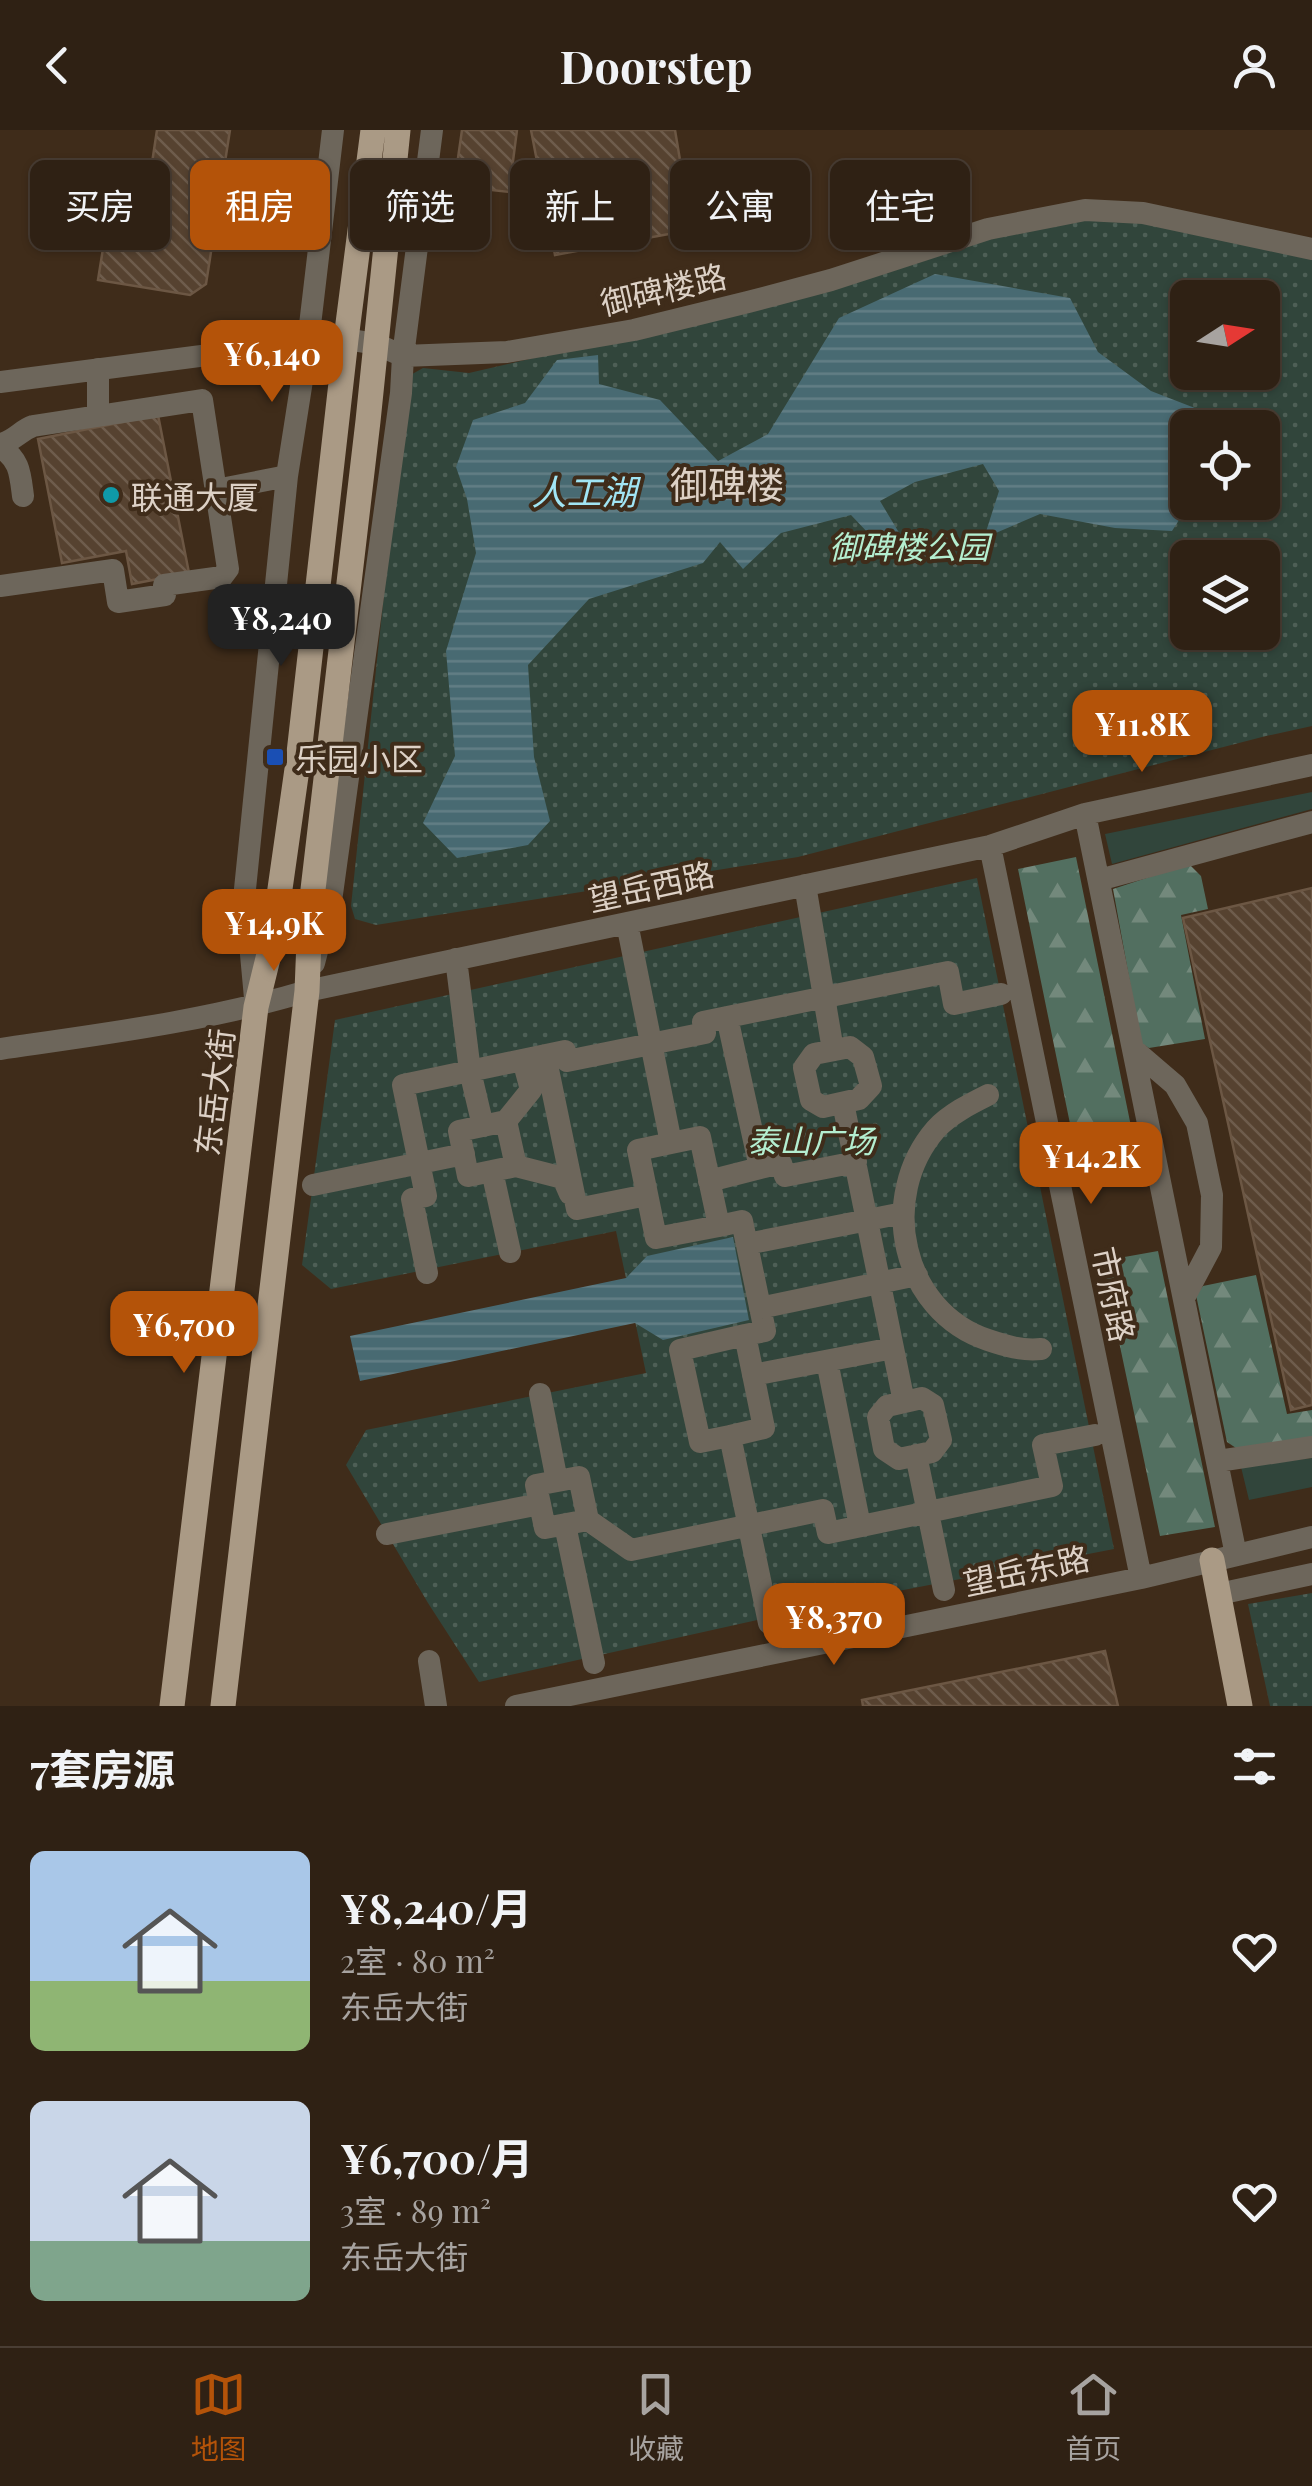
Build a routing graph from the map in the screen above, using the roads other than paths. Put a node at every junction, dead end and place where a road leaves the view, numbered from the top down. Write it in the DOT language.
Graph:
graph roads {
  1 [pos="333,130"];
  2 [pos="373,130"];
  3 [pos="398,130"];
  4 [pos="432,130"];
  5 [pos="1312,249"];
  6 [pos="346,340"];
  7 [pos="308,342"];
  8 [pos="376,344"];
  9 [pos="403,356"];
  10 [pos="98,369"];
  11 [pos="0,382"];
  12 [pos="98,416"];
  13 [pos="0,445"];
  14 [pos="287,476"];
  15 [pos="216,490"];
  16 [pos="23,496"];
  17 [pos="0,586"];
  18 [pos="1312,765"];
  19 [pos="1085,814"];
  20 [pos="1312,822"];
  21 [pos="990,846"];
  22 [pos="1098,880"];
  23 [pos="805,886"];
  24 [pos="626,923"];
  25 [pos="456,960"];
  26 [pos="307,991"];
  27 [pos="1001,994"];
  28 [pos="824,997"];
  29 [pos="256,1006"];
  30 [pos="726,1017"];
  31 [pos="650,1044"];
  32 [pos="0,1049"];
  33 [pos="833,1050"];
  34 [pos="1133,1050"];
  35 [pos="545,1059"];
  36 [pos="470,1071"];
  37 [pos="541,1088"];
  38 [pos="988,1095"];
  39 [pos="843,1103"];
  40 [pos="506,1122"];
  41 [pos="482,1126"];
  42 [pos="671,1144"];
  43 [pos="464,1154"];
  44 [pos="856,1162"];
  45 [pos="419,1163"];
  46 [pos="516,1166"];
  47 [pos="760,1168"];
  48 [pos="492,1171"];
  49 [pos="709,1180"];
  50 [pos="313,1185"];
  51 [pos="647,1194"];
  52 [pos="577,1209"];
  53 [pos="903,1213"];
  54 [pos="868,1220"];
  55 [pos="719,1226"];
  56 [pos="746,1244"];
  57 [pos="510,1252"];
  58 [pos="428,1272"];
  59 [pos="917,1275"];
  60 [pos="880,1284"];
  61 [pos="1184,1298"];
  62 [pos="760,1308"];
  63 [pos="745,1335"];
  64 [pos="893,1348"];
  65 [pos="1041,1349"];
  66 [pos="826,1361"];
  67 [pos="753,1376"];
  68 [pos="540,1394"];
  69 [pos="904,1402"];
  70 [pos="1095,1434"];
  71 [pos="730,1436"];
  72 [pos="1312,1447"];
  73 [pos="916,1456"];
  74 [pos="1218,1461"];
  75 [pos="557,1481"];
  76 [pos="540,1504"];
  77 [pos="928,1512"];
  78 [pos="588,1520"];
  79 [pos="565,1524"];
  80 [pos="749,1526"];
  81 [pos="860,1526"];
  82 [pos="388,1534"];
  83 [pos="1312,1537"];
  84 [pos="1224,1558"];
  85 [pos="1312,1574"];
  86 [pos="1141,1578"];
  87 [pos="944,1590"];
  88 [pos="1219,1594"];
  89 [pos="769,1623"];
  90 [pos="429,1661"];
  91 [pos="594,1663"];
  92 [pos="549,1703"];
  93 [pos="172,1706"];
  94 [pos="223,1706"];
  95 [pos="436,1706"];
  96 [pos="516,1706"];
  97 [pos="1240,1706"];
  1 -- 7 [label="street"];
  2 -- 6 [label="main road, 东岳大街"];
  3 -- 8 [label="main road"];
  4 -- 9 [label="street"];
  5 -- 9 [label="street, 御碑楼路"];
  6 -- 7 [label="street, 御碑楼路"];
  6 -- 8 [label="street, 御碑楼路"];
  6 -- 29 [label="main road, 东岳大街"];
  7 -- 10 [label="street, 御碑楼路"];
  7 -- 14 [label="street"];
  8 -- 9 [label="street, 御碑楼路"];
  8 -- 26 [label="main road"];
  9 -- 26 [label="street"];
  10 -- 11 [label="street, 御碑楼路"];
  10 -- 12 [label="street"];
  12 -- 13 [label="street"];
  12 -- 15 [label="street"];
  13 -- 16 [label="street"];
  14 -- 15 [label="street"];
  14 -- 29 [label="street"];
  15 -- 17 [label="street"];
  18 -- 19 [label="street, 望岳西路"];
  19 -- 21 [label="street, 望岳西路"];
  19 -- 22 [label="street"];
  20 -- 22 [label="street"];
  21 -- 23 [label="street, 望岳西路"];
  21 -- 86 [label="street, 市府路"];
  22 -- 34 [label="street"];
  23 -- 24 [label="street, 望岳西路"];
  23 -- 28 [label="street"];
  24 -- 25 [label="street, 望岳西路"];
  24 -- 31 [label="street"];
  25 -- 26 [label="street, 望岳西路"];
  25 -- 36 [label="street"];
  26 -- 29 [label="street, 望岳西路"];
  26 -- 94 [label="main road"];
  27 -- 28 [label="street"];
  28 -- 30 [label="street"];
  28 -- 33 [label="street"];
  29 -- 32 [label="street, 望岳西路"];
  29 -- 93 [label="main road, 东岳大街"];
  30 -- 31 [label="street"];
  30 -- 47 [label="street"];
  31 -- 35 [label="street"];
  31 -- 42 [label="street"];
  33 -- 39 [label="street"];
  33 -- 39 [label="street"];
  34 -- 61 [label="street"];
  34 -- 61 [label="street"];
  35 -- 36 [label="street"];
  35 -- 37 [label="street"];
  35 -- 37 [label="street"];
  36 -- 41 [label="street"];
  36 -- 45 [label="street"];
  37 -- 40 [label="street"];
  37 -- 52 [label="street"];
  38 -- 53 [label="street"];
  39 -- 44 [label="street"];
  40 -- 41 [label="street"];
  40 -- 46 [label="street"];
  41 -- 43 [label="street"];
  42 -- 49 [label="street"];
  42 -- 51 [label="street"];
  43 -- 45 [label="street"];
  43 -- 48 [label="street"];
  44 -- 47 [label="street"];
  44 -- 54 [label="street"];
  45 -- 50 [label="street"];
  45 -- 58 [label="street"];
  46 -- 48 [label="street"];
  46 -- 52 [label="street"];
  47 -- 49 [label="street"];
  48 -- 57 [label="street"];
  49 -- 55 [label="street"];
  51 -- 52 [label="street"];
  51 -- 55 [label="street"];
  53 -- 54 [label="street"];
  53 -- 59 [label="street"];
  54 -- 56 [label="street"];
  54 -- 60 [label="street"];
  55 -- 56 [label="street"];
  56 -- 62 [label="street"];
  59 -- 60 [label="street"];
  59 -- 65 [label="street"];
  60 -- 62 [label="street"];
  60 -- 64 [label="street"];
  61 -- 74 [label="street"];
  62 -- 63 [label="street"];
  63 -- 67 [label="street"];
  63 -- 71 [label="street"];
  64 -- 66 [label="street"];
  64 -- 69 [label="street"];
  66 -- 67 [label="street"];
  66 -- 81 [label="street"];
  67 -- 71 [label="street"];
  68 -- 75 [label="street"];
  69 -- 73 [label="street"];
  69 -- 73 [label="street"];
  70 -- 77 [label="street"];
  71 -- 80 [label="street"];
  72 -- 74 [label="street"];
  73 -- 77 [label="street"];
  74 -- 84 [label="street"];
  75 -- 76 [label="street"];
  75 -- 78 [label="street"];
  76 -- 79 [label="street"];
  76 -- 82 [label="street"];
  77 -- 81 [label="street"];
  77 -- 87 [label="street"];
  78 -- 79 [label="street"];
  78 -- 80 [label="street"];
  79 -- 91 [label="street"];
  80 -- 81 [label="street"];
  80 -- 89 [label="street"];
  83 -- 84 [label="street, 望岳东路"];
  84 -- 86 [label="street, 望岳东路"];
  84 -- 88 [label="main road"];
  85 -- 88 [label="street"];
  86 -- 92 [label="street, 望岳东路"];
  88 -- 97 [label="main road"];
  90 -- 95 [label="street"];
  92 -- 96 [label="street, 望岳东路"];
}
